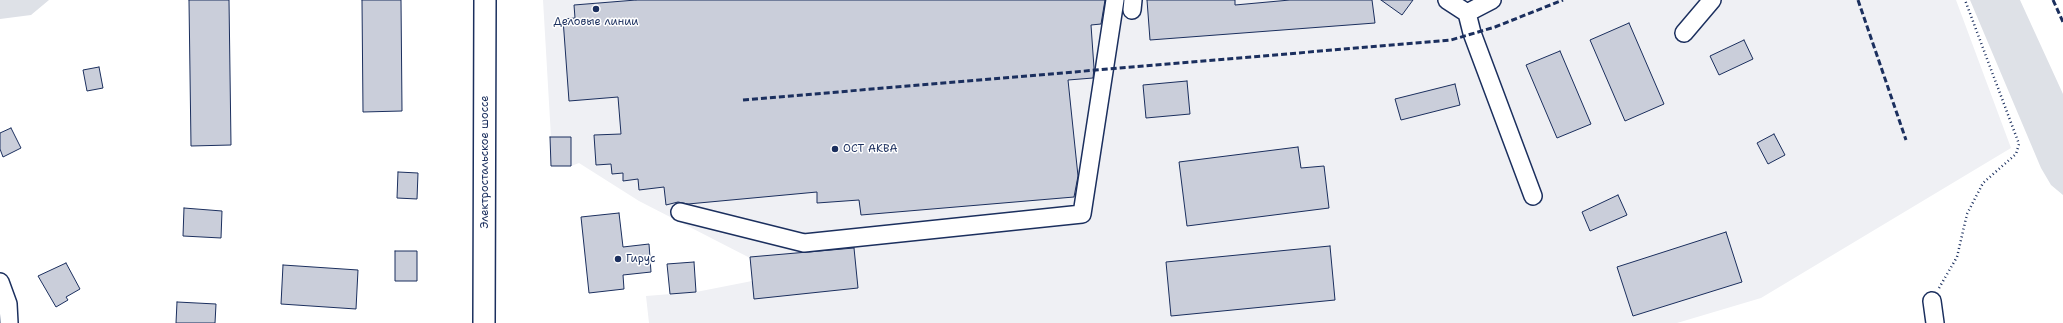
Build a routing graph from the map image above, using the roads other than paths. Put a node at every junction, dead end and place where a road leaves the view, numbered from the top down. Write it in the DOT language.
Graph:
graph roads {
  1 [pos="485,0"];
  2 [pos="1115,0"];
  3 [pos="1447,0"];
  4 [pos="1492,0"];
  5 [pos="1712,0"];
  6 [pos="1467,13"];
  7 [pos="1684,33"];
  8 [pos="1533,196"];
  9 [pos="680,212"];
  10 [pos="0,282"];
  11 [pos="1932,301"];
  12 [pos="9,323"];
  13 [pos="484,323"];
  14 [pos="1935,323"];
  1 -- 13 [label="main road, Электростальское шоссе"];
  2 -- 9 [label="street"];
  3 -- 6 [label="street"];
  4 -- 6 [label="street"];
  5 -- 7 [label="street"];
  6 -- 8 [label="street"];
  10 -- 12 [label="street"];
  11 -- 14 [label="street"];
}
